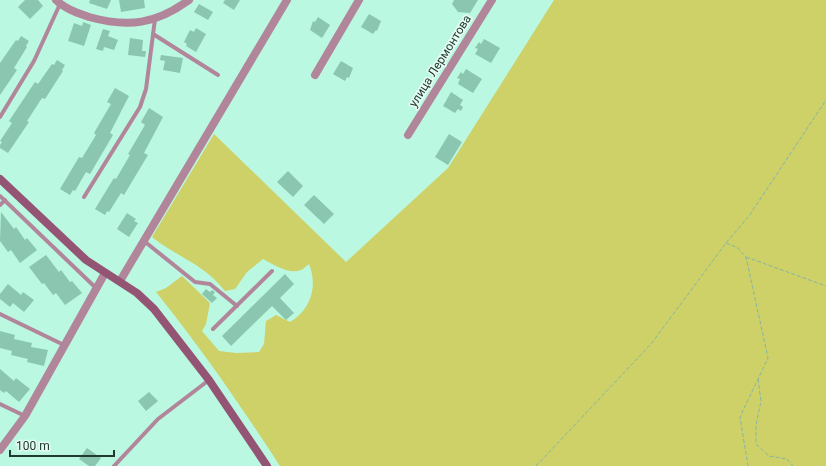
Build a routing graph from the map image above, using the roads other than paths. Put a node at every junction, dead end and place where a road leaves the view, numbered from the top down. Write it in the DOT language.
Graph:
graph roads {
  1 [pos="189,0"];
  2 [pos="287,0"];
  3 [pos="359,0"];
  4 [pos="492,0"];
  5 [pos="58,2"];
  6 [pos="155,19"];
  7 [pos="153,34"];
  8 [pos="218,74"];
  9 [pos="315,75"];
  10 [pos="0,117"];
  11 [pos="408,135"];
  12 [pos="0,179"];
  13 [pos="0,196"];
  14 [pos="84,197"];
  15 [pos="5,200"];
  16 [pos="0,205"];
  17 [pos="144,241"];
  18 [pos="272,271"];
  19 [pos="105,273"];
  20 [pos="120,281"];
  21 [pos="96,289"];
  22 [pos="237,306"];
  23 [pos="0,314"];
  24 [pos="213,329"];
  25 [pos="64,345"];
  26 [pos="209,380"];
  27 [pos="0,404"];
  28 [pos="24,416"];
  29 [pos="0,450"];
  30 [pos="114,466"];
  31 [pos="266,466"];
  1 -- 6 [label="street"];
  2 -- 17 [label="street"];
  3 -- 9 [label="street"];
  4 -- 11 [label="street, улица Лермонтова"];
  5 -- 6 [label="street"];
  5 -- 10 [label="lane"];
  6 -- 7 [label="lane"];
  7 -- 8 [label="lane"];
  7 -- 14 [label="lane"];
  12 -- 19 [label="street"];
  13 -- 15 [label="lane"];
  15 -- 16 [label="lane"];
  15 -- 21 [label="lane"];
  17 -- 20 [label="street"];
  17 -- 22 [label="lane"];
  18 -- 22 [label="lane"];
  19 -- 20 [label="street"];
  19 -- 21 [label="street"];
  20 -- 26 [label="street"];
  21 -- 25 [label="street"];
  22 -- 24 [label="lane"];
  23 -- 25 [label="lane"];
  25 -- 28 [label="street"];
  26 -- 30 [label="lane"];
  26 -- 31 [label="street"];
  27 -- 28 [label="lane"];
  28 -- 29 [label="street"];
}
